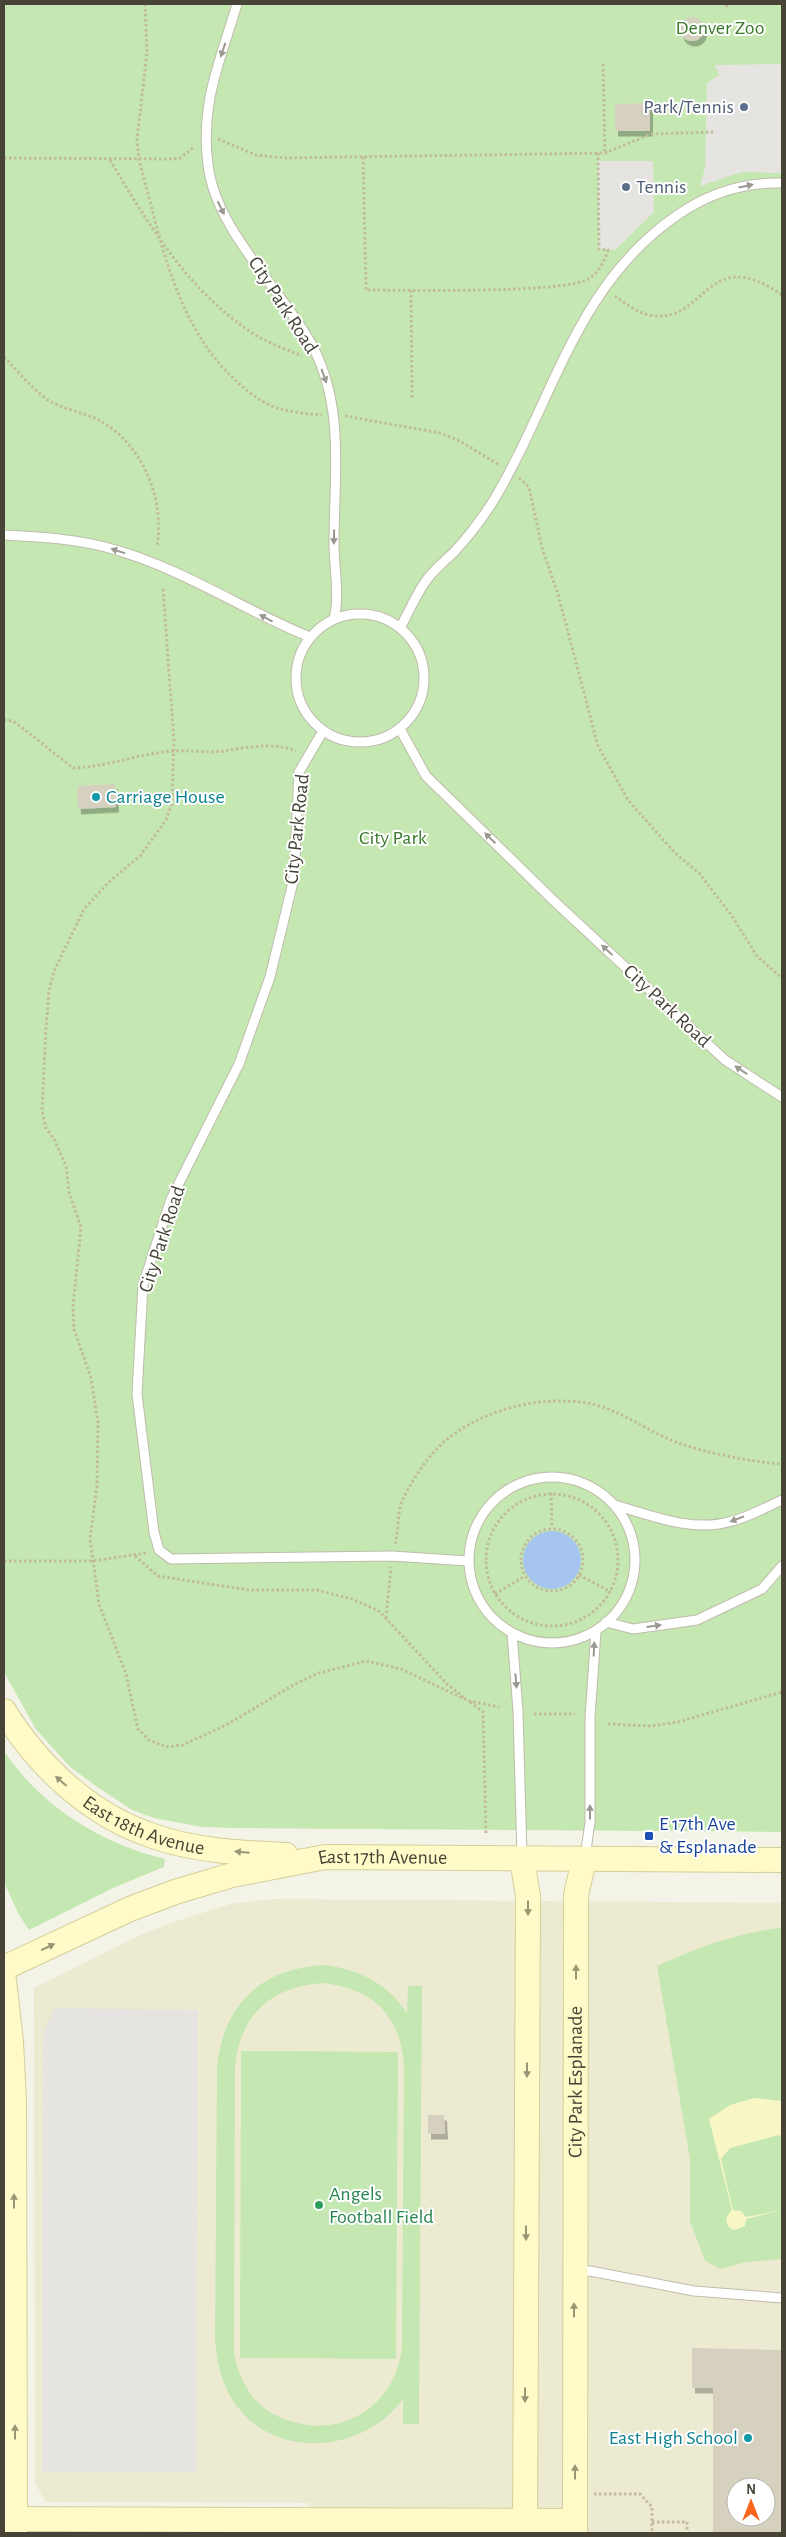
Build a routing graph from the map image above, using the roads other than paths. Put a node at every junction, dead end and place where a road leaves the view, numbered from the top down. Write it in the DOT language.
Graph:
graph roads {
  1 [pos="237,4"];
  2 [pos="782,183"];
  3 [pos="4,535"];
  4 [pos="334,619"];
  5 [pos="400,628"];
  6 [pos="310,637"];
  7 [pos="400,729"];
  8 [pos="323,731"];
  9 [pos="782,1097"];
  10 [pos="782,1500"];
  11 [pos="615,1505"];
  12 [pos="468,1561"];
  13 [pos="782,1566"];
  14 [pos="606,1622"];
  15 [pos="596,1631"];
  16 [pos="512,1633"];
  17 [pos="4,1711"];
  18 [pos="325,1857"];
  19 [pos="522,1860"];
  20 [pos="584,1860"];
  21 [pos="782,1860"];
  22 [pos="4,1968"];
  23 [pos="4,1980"];
  24 [pos="9,2141"];
  25 [pos="574,2271"];
  26 [pos="782,2298"];
  27 [pos="9,2467"];
  28 [pos="11,2524"];
  29 [pos="293,2526"];
  30 [pos="428,2527"];
  31 [pos="525,2527"];
  32 [pos="575,2527"];
  1 -- 4 [label="lane, City Park Road, one-way"];
  5 -- 2 [label="lane, one-way"];
  6 -- 3 [label="lane, one-way"];
  4 -- 5 [label="lane"];
  4 -- 6 [label="lane"];
  5 -- 7 [label="lane"];
  6 -- 8 [label="lane"];
  7 -- 8 [label="lane"];
  9 -- 7 [label="lane, City Park Road, one-way"];
  8 -- 12 [label="lane, City Park Road"];
  10 -- 11 [label="lane, one-way"];
  11 -- 12 [label="lane"];
  11 -- 14 [label="lane"];
  12 -- 16 [label="lane"];
  14 -- 13 [label="lane, one-way"];
  14 -- 15 [label="lane"];
  15 -- 16 [label="lane"];
  20 -- 15 [label="lane, City Park Esplanade, one-way"];
  16 -- 19 [label="lane, one-way"];
  18 -- 17 [label="street, East 18th Avenue, one-way"];
  18 -- 19 [label="street, East 17th Avenue"];
  22 -- 18 [label="street, East 17th Avenue, one-way"];
  19 -- 20 [label="street, East 17th Avenue"];
  19 -- 31 [label="street, one-way"];
  20 -- 21 [label="street, East 17th Avenue"];
  25 -- 20 [label="street, City Park Esplanade, one-way"];
  23 -- 24 [label="street"];
  27 -- 24 [label="street, one-way"];
  25 -- 26 [label="lane"];
  32 -- 25 [label="street, City Park Esplanade, one-way"];
  27 -- 28 [label="street"];
  28 -- 29 [label="street"];
  29 -- 30 [label="street"];
  30 -- 31 [label="street"];
  31 -- 32 [label="street"];
}
